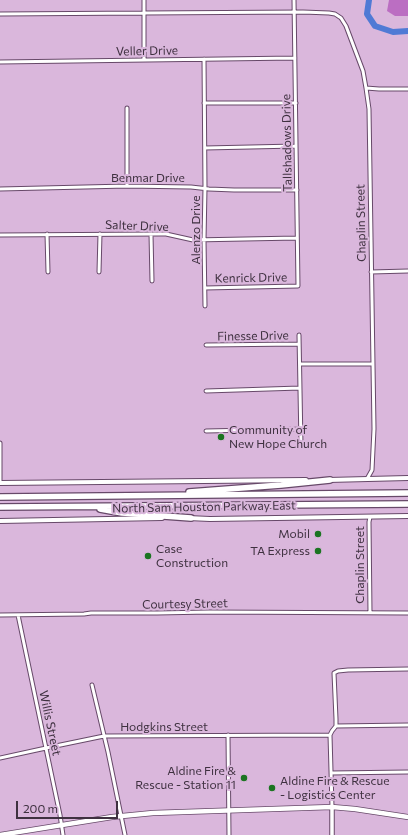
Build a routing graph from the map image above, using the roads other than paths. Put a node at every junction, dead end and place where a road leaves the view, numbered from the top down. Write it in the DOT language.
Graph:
graph roads {
  1 [pos="144,0"];
  2 [pos="294,0"];
  3 [pos="144,12"];
  4 [pos="294,13"];
  5 [pos="0,14"];
  6 [pos="295,58"];
  7 [pos="204,59"];
  8 [pos="144,60"];
  9 [pos="0,62"];
  10 [pos="366,88"];
  11 [pos="408,89"];
  12 [pos="204,103"];
  13 [pos="296,103"];
  14 [pos="127,108"];
  15 [pos="296,146"];
  16 [pos="205,148"];
  17 [pos="127,186"];
  18 [pos="205,188"];
  19 [pos="0,189"];
  20 [pos="297,190"];
  21 [pos="47,234"];
  22 [pos="100,234"];
  23 [pos="151,234"];
  24 [pos="0,235"];
  25 [pos="297,238"];
  26 [pos="204,240"];
  27 [pos="408,271"];
  28 [pos="48,272"];
  29 [pos="99,272"];
  30 [pos="371,272"];
  31 [pos="152,281"];
  32 [pos="298,286"];
  33 [pos="205,288"];
  34 [pos="205,306"];
  35 [pos="299,335"];
  36 [pos="299,344"];
  37 [pos="206,345"];
  38 [pos="300,364"];
  39 [pos="372,364"];
  40 [pos="300,388"];
  41 [pos="206,391"];
  42 [pos="301,429"];
  43 [pos="206,431"];
  44 [pos="0,443"];
  45 [pos="301,444"];
  46 [pos="408,478"];
  47 [pos="367,479"];
  48 [pos="330,480"];
  49 [pos="0,483"];
  50 [pos="408,493"];
  51 [pos="83,496"];
  52 [pos="0,497"];
  53 [pos="408,504"];
  54 [pos="0,507"];
  55 [pos="82,507"];
  56 [pos="408,516"];
  57 [pos="370,517"];
  58 [pos="191,518"];
  59 [pos="0,521"];
  60 [pos="370,613"];
  61 [pos="408,613"];
  62 [pos="0,615"];
  63 [pos="18,615"];
  64 [pos="408,669"];
  65 [pos="92,685"];
  66 [pos="336,726"];
  67 [pos="408,726"];
  68 [pos="330,735"];
  69 [pos="104,736"];
  70 [pos="228,736"];
  71 [pos="46,748"];
  72 [pos="0,758"];
  73 [pos="408,772"];
  74 [pos="331,773"];
  75 [pos="332,807"];
  76 [pos="229,811"];
  77 [pos="121,816"];
  78 [pos="408,817"];
  79 [pos="61,825"];
  80 [pos="0,835"];
  81 [pos="63,835"];
  82 [pos="125,835"];
  83 [pos="229,835"];
  84 [pos="332,835"];
  1 -- 3 [label="street"];
  2 -- 4 [label="street, Tallshadows Drive"];
  3 -- 4 [label="street, Chaplin Street"];
  3 -- 5 [label="street, Chaplin Street"];
  3 -- 8 [label="street"];
  4 -- 6 [label="street, Tallshadows Drive"];
  4 -- 10 [label="street, Chaplin Street"];
  6 -- 7 [label="street, Veller Drive"];
  6 -- 13 [label="street, Tallshadows Drive"];
  7 -- 8 [label="street, Veller Drive"];
  7 -- 12 [label="street, Alenzo Drive"];
  8 -- 9 [label="street, Veller Drive"];
  10 -- 11 [label="street"];
  10 -- 30 [label="street, Chaplin Street"];
  12 -- 13 [label="street"];
  12 -- 16 [label="street, Alenzo Drive"];
  13 -- 15 [label="street, Tallshadows Drive"];
  14 -- 17 [label="street"];
  15 -- 16 [label="street"];
  15 -- 20 [label="street, Tallshadows Drive"];
  16 -- 18 [label="street, Alenzo Drive"];
  17 -- 18 [label="street, Benmar Drive"];
  17 -- 19 [label="street, Benmar Drive"];
  18 -- 20 [label="street, Benmar Drive"];
  18 -- 26 [label="street, Alenzo Drive"];
  20 -- 25 [label="street, Tallshadows Drive"];
  21 -- 22 [label="street, Salter Drive"];
  21 -- 24 [label="street, Salter Drive"];
  21 -- 28 [label="street"];
  22 -- 23 [label="street, Salter Drive"];
  22 -- 29 [label="street"];
  23 -- 26 [label="street, Salter Drive"];
  23 -- 31 [label="street"];
  25 -- 26 [label="street, Salter Drive"];
  25 -- 32 [label="street, Tallshadows Drive"];
  26 -- 33 [label="street, Alenzo Drive"];
  27 -- 30 [label="street"];
  30 -- 39 [label="street, Chaplin Street"];
  32 -- 33 [label="street, Kenrick Drive"];
  33 -- 34 [label="street, Alenzo Drive"];
  35 -- 36 [label="street"];
  36 -- 37 [label="street, Finesse Drive"];
  36 -- 38 [label="street"];
  38 -- 39 [label="street"];
  38 -- 40 [label="street"];
  39 -- 47 [label="street, Chaplin Street"];
  40 -- 41 [label="street"];
  40 -- 42 [label="street"];
  42 -- 43 [label="street"];
  42 -- 45 [label="street"];
  44 -- 49 [label="street"];
  46 -- 47 [label="main road"];
  47 -- 48 [label="main road"];
  48 -- 49 [label="main road"];
  48 -- 51 [label="highway"];
  50 -- 51 [label="highway, North Sam Houston Parkway East"];
  51 -- 52 [label="highway, North Sam Houston Parkway East"];
  53 -- 55 [label="highway, North Sam Houston Parkway East"];
  54 -- 55 [label="highway, North Sam Houston Parkway East"];
  55 -- 58 [label="highway"];
  56 -- 57 [label="main road, North Sam Houston Parkway East"];
  57 -- 58 [label="main road, North Sam Houston Parkway East"];
  57 -- 60 [label="street, Chaplin Street"];
  58 -- 59 [label="main road, North Sam Houston Parkway East"];
  60 -- 61 [label="street, Courtesy Street"];
  60 -- 63 [label="street, Courtesy Street"];
  62 -- 63 [label="street, Courtesy Street"];
  63 -- 71 [label="street, Willis Street"];
  64 -- 66 [label="street"];
  65 -- 69 [label="street"];
  66 -- 67 [label="street"];
  66 -- 68 [label="street"];
  68 -- 70 [label="street, Hodgkins Street"];
  68 -- 74 [label="street"];
  69 -- 70 [label="street, Hodgkins Street"];
  69 -- 71 [label="street, Hodgkins Street"];
  69 -- 77 [label="street"];
  70 -- 76 [label="street"];
  71 -- 72 [label="street, Hodgkins Street"];
  71 -- 79 [label="street, Willis Street"];
  73 -- 74 [label="street"];
  74 -- 75 [label="street"];
  75 -- 76 [label="main road"];
  75 -- 78 [label="main road"];
  75 -- 84 [label="street"];
  76 -- 77 [label="main road"];
  76 -- 83 [label="street"];
  77 -- 79 [label="main road"];
  77 -- 82 [label="street"];
  79 -- 80 [label="main road"];
  79 -- 81 [label="street, Willis Street"];
}
